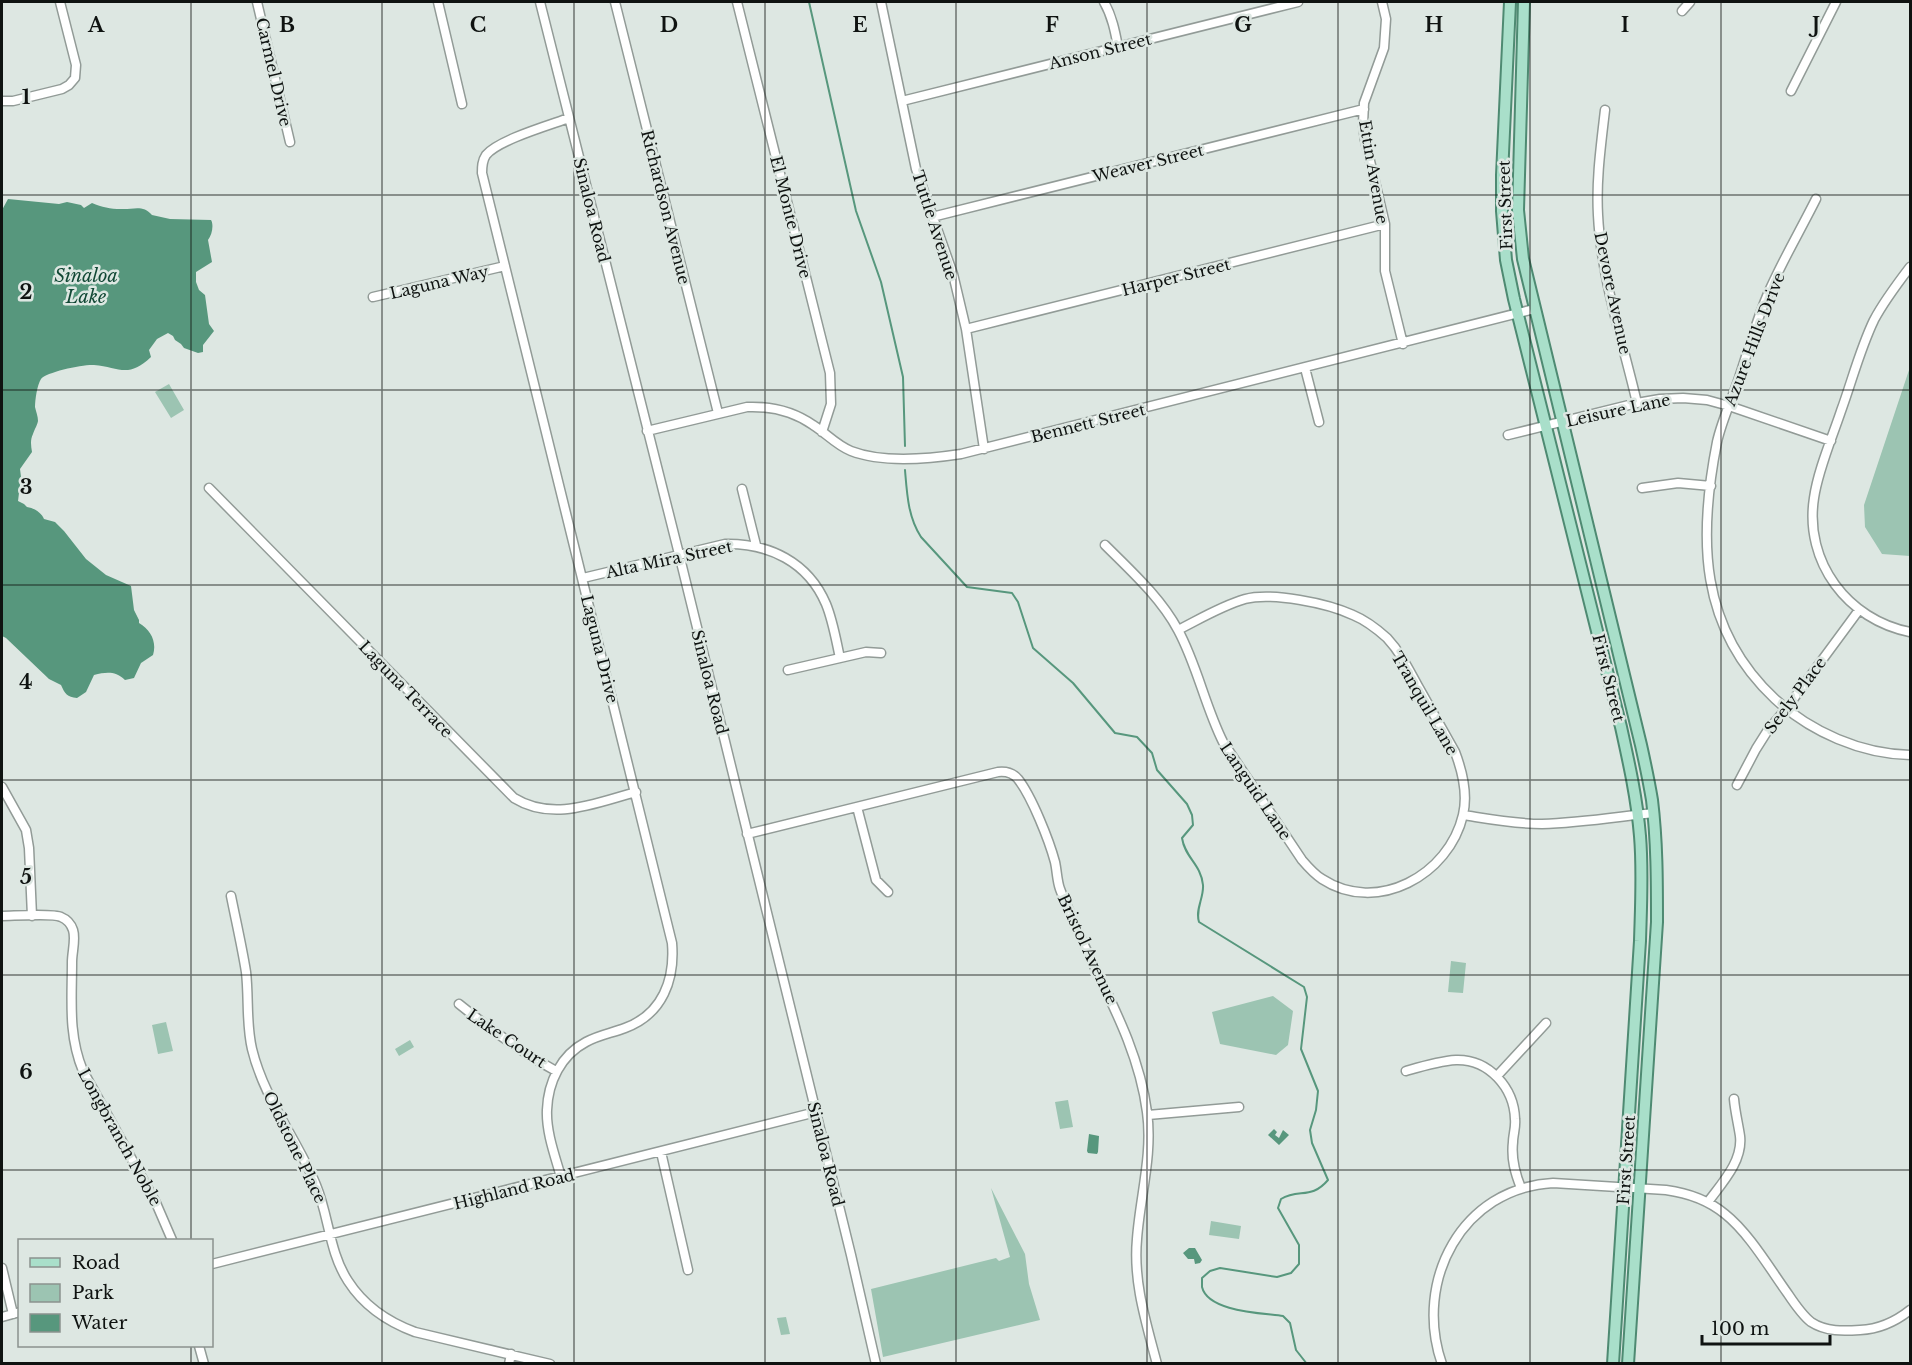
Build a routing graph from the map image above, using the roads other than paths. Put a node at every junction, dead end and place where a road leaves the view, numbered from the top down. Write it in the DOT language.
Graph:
graph roads {
  1 [pos="60,2"];
  2 [pos="257,2"];
  3 [pos="438,2"];
  4 [pos="540,2"];
  5 [pos="615,2"];
  6 [pos="737,2"];
  7 [pos="881,2"];
  8 [pos="1104,2"];
  9 [pos="1298,2"];
  10 [pos="1382,2"];
  11 [pos="1510,2"];
  12 [pos="1524,2"];
  13 [pos="1690,2"];
  14 [pos="1836,2"];
  15 [pos="1682,11"];
  16 [pos="1118,47"];
  17 [pos="1791,91"];
  18 [pos="2,101"];
  19 [pos="902,101"];
  20 [pos="462,104"];
  21 [pos="1364,109"];
  22 [pos="1605,110"];
  23 [pos="569,118"];
  24 [pos="290,142"];
  25 [pos="1816,199"];
  26 [pos="932,217"];
  27 [pos="1385,224"];
  28 [pos="505,266"];
  29 [pos="1911,267"];
  30 [pos="373,297"];
  31 [pos="1534,309"];
  32 [pos="1518,314"];
  33 [pos="966,329"];
  34 [pos="1403,344"];
  35 [pos="1305,368"];
  36 [pos="1637,403"];
  37 [pos="1729,406"];
  38 [pos="718,413"];
  39 [pos="1319,422"];
  40 [pos="1562,422"];
  41 [pos="1546,426"];
  42 [pos="647,431"];
  43 [pos="822,432"];
  44 [pos="1508,435"];
  45 [pos="1831,441"];
  46 [pos="984,448"];
  47 [pos="1711,486"];
  48 [pos="209,488"];
  49 [pos="1642,488"];
  50 [pos="742,489"];
  51 [pos="756,545"];
  52 [pos="1106,545"];
  53 [pos="679,554"];
  54 [pos="583,578"];
  55 [pos="1859,610"];
  56 [pos="1178,630"];
  57 [pos="1911,632"];
  58 [pos="881,653"];
  59 [pos="840,658"];
  60 [pos="788,670"];
  61 [pos="1786,709"];
  62 [pos="1911,755"];
  63 [pos="1737,785"];
  64 [pos="2,787"];
  65 [pos="636,792"];
  66 [pos="857,807"];
  67 [pos="1653,813"];
  68 [pos="1638,814"];
  69 [pos="1463,815"];
  70 [pos="747,834"];
  71 [pos="888,892"];
  72 [pos="231,896"];
  73 [pos="2,915"];
  74 [pos="33,916"];
  75 [pos="459,1004"];
  76 [pos="1546,1023"];
  77 [pos="556,1071"];
  78 [pos="1406,1071"];
  79 [pos="1497,1076"];
  80 [pos="1734,1098"];
  81 [pos="1239,1107"];
  82 [pos="816,1112"];
  83 [pos="1148,1115"];
  84 [pos="661,1152"];
  85 [pos="561,1177"];
  86 [pos="1624,1187"];
  87 [pos="1521,1188"];
  88 [pos="1640,1188"];
  89 [pos="1708,1202"];
  90 [pos="330,1234"];
  91 [pos="172,1239"];
  92 [pos="213,1264"];
  93 [pos="2,1268"];
  94 [pos="688,1270"];
  95 [pos="1911,1310"];
  96 [pos="16,1313"];
  97 [pos="2,1317"];
  98 [pos="200,1347"];
  99 [pos="510,1359"];
  100 [pos="204,1364"];
  101 [pos="550,1364"];
  102 [pos="876,1364"];
  103 [pos="1156,1364"];
  104 [pos="1442,1364"];
  105 [pos="1612,1364"];
  106 [pos="1628,1364"];
  1 -- 18 [label="street"];
  2 -- 24 [label="street, Carmel Drive"];
  3 -- 20 [label="street"];
  4 -- 23 [label="street, Sinaloa Road"];
  5 -- 38 [label="street, Richardson Avenue"];
  6 -- 43 [label="street, El Monte Drive"];
  7 -- 19 [label="street, Tuttle Avenue"];
  8 -- 16 [label="street"];
  9 -- 16 [label="street, Anson Street"];
  10 -- 21 [label="street, Ettin Avenue"];
  11 -- 32 [label="main road, First Street"];
  12 -- 31 [label="main road, First Street"];
  13 -- 15 [label="street"];
  14 -- 17 [label="street"];
  16 -- 19 [label="street, Anson Street"];
  19 -- 26 [label="street, Tuttle Avenue"];
  21 -- 26 [label="street, Weaver Street"];
  21 -- 27 [label="street, Ettin Avenue"];
  22 -- 36 [label="street, Devore Avenue"];
  23 -- 28 [label="street, Laguna Drive"];
  23 -- 42 [label="street, Sinaloa Road"];
  25 -- 37 [label="street, Azure Hills Drive"];
  26 -- 33 [label="street, Tuttle Avenue"];
  27 -- 33 [label="street, Harper Street"];
  27 -- 34 [label="street, Ettin Avenue"];
  28 -- 30 [label="street, Laguna Way"];
  28 -- 54 [label="street, Laguna Drive"];
  29 -- 45 [label="street"];
  31 -- 32 [label="street, Bennett Street"];
  31 -- 40 [label="main road, First Street"];
  32 -- 34 [label="street, Bennett Street"];
  32 -- 41 [label="main road, First Street"];
  33 -- 46 [label="street, Tuttle Avenue"];
  34 -- 35 [label="street, Bennett Street"];
  35 -- 39 [label="street"];
  35 -- 46 [label="street, Bennett Street"];
  36 -- 37 [label="street, Leisure Lane"];
  36 -- 40 [label="street, Leisure Lane"];
  37 -- 45 [label="street, Leisure Lane"];
  37 -- 47 [label="street, Azure Hills Drive"];
  38 -- 42 [label="street, Bennett Street"];
  38 -- 43 [label="street, Bennett Street"];
  40 -- 41 [label="street, Leisure Lane"];
  40 -- 67 [label="main road, First Street"];
  41 -- 44 [label="street, Leisure Lane"];
  41 -- 68 [label="main road, First Street"];
  42 -- 53 [label="street, Sinaloa Road"];
  43 -- 46 [label="street, Bennett Street"];
  45 -- 55 [label="street"];
  47 -- 49 [label="street"];
  47 -- 61 [label="street, Azure Hills Drive"];
  48 -- 65 [label="street, Laguna Terrace"];
  50 -- 51 [label="street"];
  51 -- 53 [label="street, Alta Mira Street"];
  51 -- 59 [label="street"];
  52 -- 56 [label="street, Languid Lane"];
  53 -- 54 [label="street, Alta Mira Street"];
  53 -- 70 [label="street, Sinaloa Road"];
  54 -- 65 [label="street, Laguna Drive"];
  55 -- 57 [label="street"];
  55 -- 61 [label="street, Seely Place"];
  56 -- 69 [label="street, Tranquil Lane"];
  56 -- 69 [label="street, Languid Lane"];
  58 -- 59 [label="street"];
  59 -- 60 [label="street"];
  61 -- 62 [label="street, Azure Hills Drive"];
  61 -- 63 [label="street, Seely Place"];
  64 -- 74 [label="street"];
  65 -- 77 [label="street, Laguna Drive"];
  66 -- 70 [label="street, Bristol Avenue"];
  66 -- 71 [label="street"];
  66 -- 83 [label="street, Bristol Avenue"];
  67 -- 68 [label="street"];
  67 -- 88 [label="main road, First Street"];
  68 -- 69 [label="street"];
  68 -- 86 [label="main road, First Street"];
  70 -- 82 [label="street, Sinaloa Road"];
  72 -- 90 [label="street, Oldstone Place"];
  73 -- 74 [label="street, Longbranch Noble"];
  74 -- 91 [label="street, Longbranch Noble"];
  75 -- 77 [label="street, Lake Court"];
  76 -- 79 [label="street"];
  77 -- 85 [label="street, Laguna Drive"];
  78 -- 79 [label="street"];
  79 -- 87 [label="street"];
  80 -- 89 [label="street"];
  81 -- 83 [label="street"];
  82 -- 84 [label="street, Highland Road"];
  82 -- 102 [label="street, Sinaloa Road"];
  83 -- 103 [label="street, Bristol Avenue"];
  84 -- 85 [label="street, Highland Road"];
  84 -- 94 [label="street"];
  85 -- 90 [label="street, Highland Road"];
  86 -- 87 [label="street"];
  86 -- 88 [label="street"];
  86 -- 105 [label="main road, First Street"];
  87 -- 104 [label="street"];
  88 -- 89 [label="street"];
  88 -- 106 [label="main road, First Street"];
  89 -- 95 [label="street"];
  90 -- 92 [label="street, Highland Road"];
  90 -- 99 [label="street, Oldstone Place"];
  93 -- 96 [label="street"];
  96 -- 97 [label="street"];
  98 -- 100 [label="street"];
  99 -- 101 [label="street, Oldstone Place"];
}
